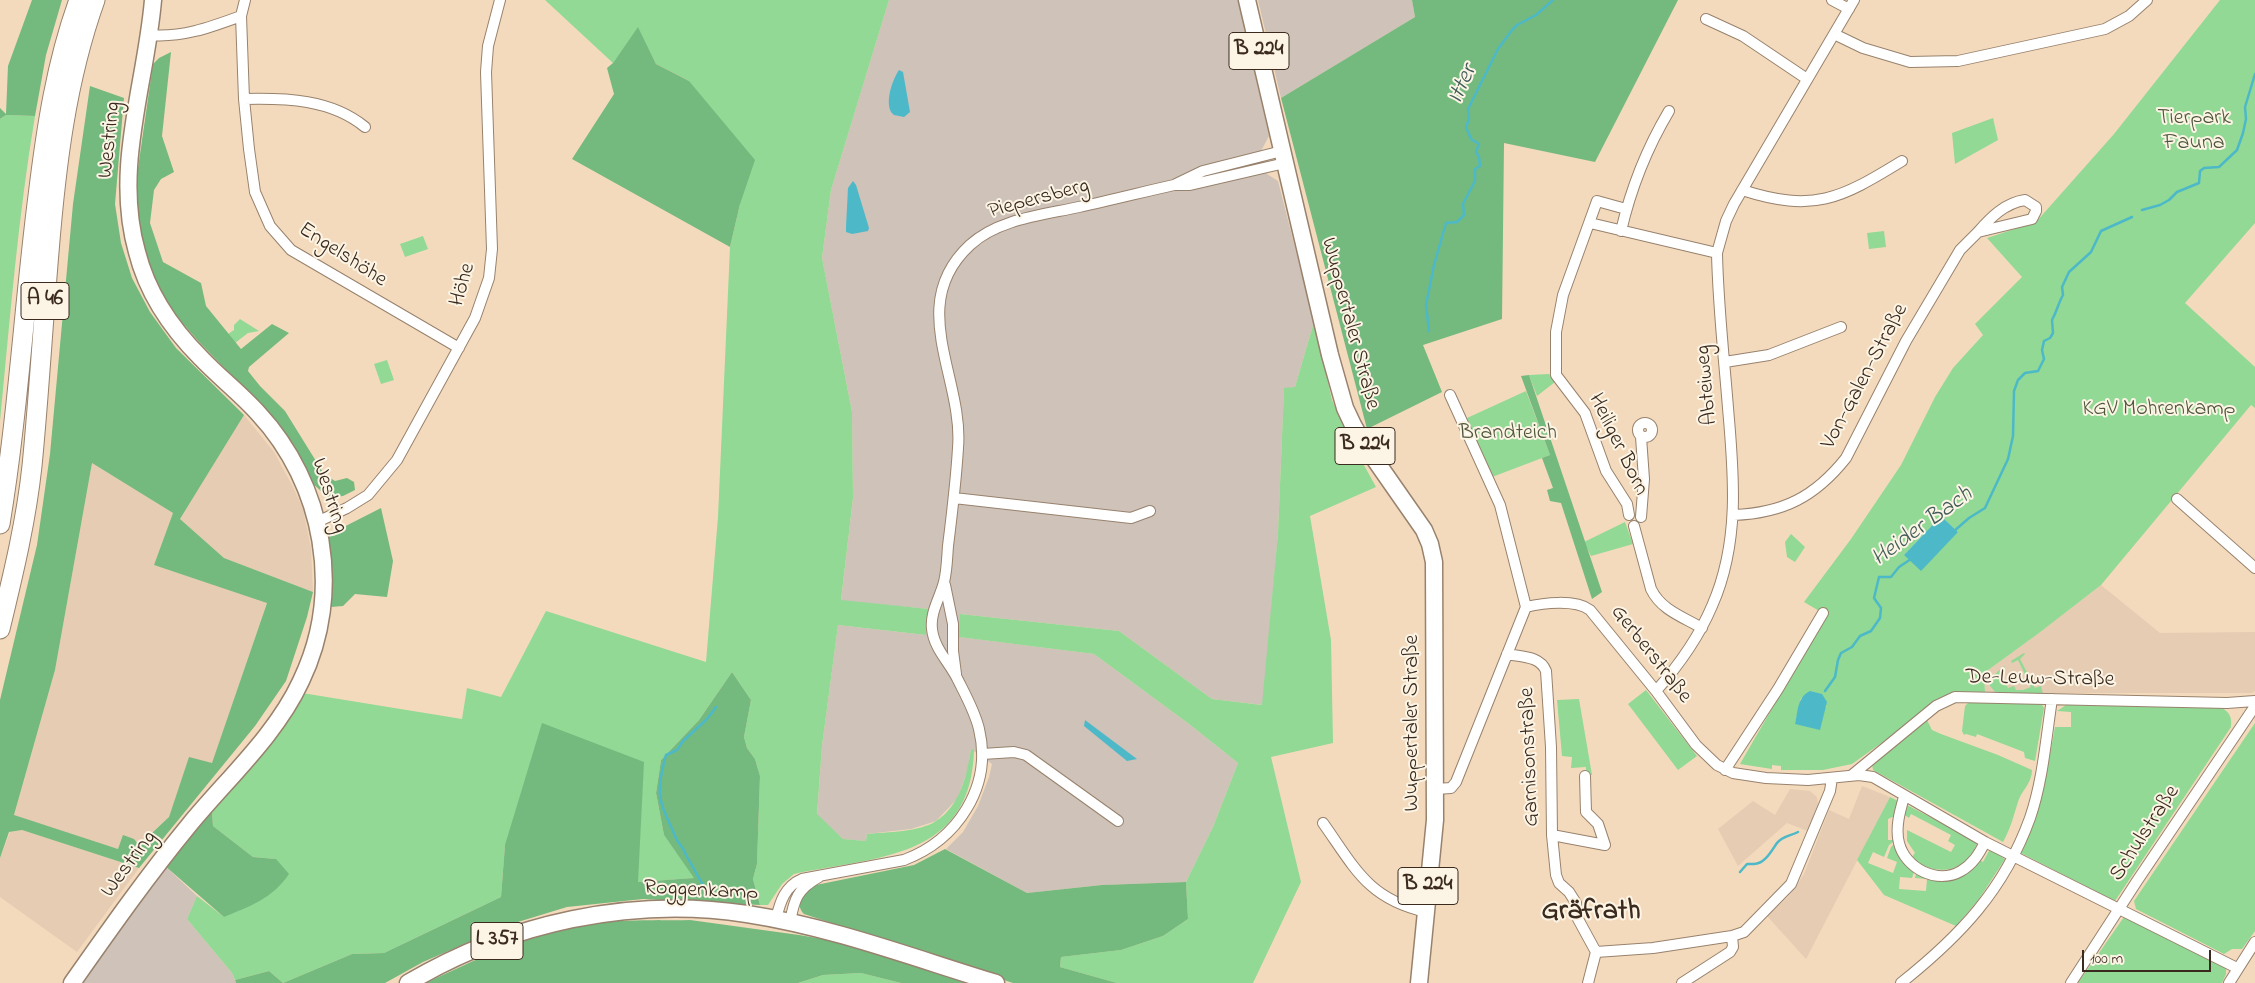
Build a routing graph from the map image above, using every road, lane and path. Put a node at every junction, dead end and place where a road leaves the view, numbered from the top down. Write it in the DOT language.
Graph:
graph roads {
  1 [pos="78,0"];
  2 [pos="95,0"];
  3 [pos="153,0"];
  4 [pos="244,0"];
  5 [pos="500,0"];
  6 [pos="1247,0"];
  7 [pos="1832,0"];
  8 [pos="2146,0"];
  9 [pos="1851,5"];
  10 [pos="241,16"];
  11 [pos="1706,19"];
  12 [pos="1834,34"];
  13 [pos="148,35"];
  14 [pos="1807,79"];
  15 [pos="244,99"];
  16 [pos="1669,110"];
  17 [pos="365,127"];
  18 [pos="1284,157"];
  19 [pos="1902,161"];
  20 [pos="1742,190"];
  21 [pos="1626,209"];
  22 [pos="1590,223"];
  23 [pos="1621,231"];
  24 [pos="1978,232"];
  25 [pos="1717,253"];
  26 [pos="1841,327"];
  27 [pos="459,348"];
  28 [pos="1725,362"];
  29 [pos="1450,395"];
  30 [pos="1642,437"];
  31 [pos="954,498"];
  32 [pos="2177,499"];
  33 [pos="1150,511"];
  34 [pos="1629,514"];
  35 [pos="1734,515"];
  36 [pos="1641,517"];
  37 [pos="317,522"];
  38 [pos="0,524"];
  39 [pos="1634,526"];
  40 [pos="2255,568"];
  41 [pos="944,581"];
  42 [pos="1526,607"];
  43 [pos="1823,614"];
  44 [pos="1702,628"];
  45 [pos="0,629"];
  46 [pos="1508,654"];
  47 [pos="957,677"];
  48 [pos="1656,691"];
  49 [pos="2052,699"];
  50 [pos="2255,701"];
  51 [pos="2255,706"];
  52 [pos="982,754"];
  53 [pos="1725,770"];
  54 [pos="1852,775"];
  55 [pos="1585,776"];
  56 [pos="1832,778"];
  57 [pos="1436,789"];
  58 [pos="1904,797"];
  59 [pos="1118,821"];
  60 [pos="1323,823"];
  61 [pos="1552,835"];
  62 [pos="1985,842"];
  63 [pos="2013,856"];
  64 [pos="2120,909"];
  65 [pos="1426,912"];
  66 [pos="783,921"];
  67 [pos="1732,936"];
  68 [pos="2255,942"];
  69 [pos="1596,952"];
  70 [pos="2238,968"];
  71 [pos="1416,982"];
  72 [pos="72,983"];
  73 [pos="408,983"];
  74 [pos="996,983"];
  75 [pos="1588,983"];
  76 [pos="1682,983"];
  77 [pos="1901,983"];
  78 [pos="2071,983"];
  79 [pos="2229,983"];
  1 -- 38 [label="highway, A 46"];
  2 -- 45 [label="highway, A 46"];
  3 -- 13 [label="main road, Westring"];
  4 -- 10 [label="street, Engelshöhe"];
  5 -- 27 [label="street, Höhe"];
  6 -- 18 [label="main road, Wuppertaler Straße / B 224"];
  7 -- 9 [label="street, Abteiweg"];
  8 -- 12 [label="street"];
  9 -- 12 [label="street, Abteiweg"];
  10 -- 13 [label="street"];
  10 -- 15 [label="street, Engelshöhe"];
  11 -- 14 [label="street"];
  12 -- 14 [label="street, Abteiweg"];
  13 -- 37 [label="main road, Westring"];
  14 -- 20 [label="street, Abteiweg"];
  15 -- 17 [label="street"];
  15 -- 27 [label="street, Engelshöhe"];
  16 -- 21 [label="street"];
  18 -- 31 [label="street, Piepersberg"];
  18 -- 57 [label="main road, Wuppertaler Straße / B 224"];
  19 -- 20 [label="street"];
  20 -- 25 [label="street, Abteiweg"];
  21 -- 22 [label="street, Heiliger Born"];
  21 -- 23 [label="street"];
  22 -- 23 [label="street"];
  22 -- 34 [label="street, Heiliger Born"];
  23 -- 25 [label="street"];
  24 -- 24 [label="street, Von-Galen-Straße"];
  24 -- 35 [label="street, Von-Galen-Straße"];
  25 -- 28 [label="street, Abteiweg"];
  26 -- 28 [label="street"];
  27 -- 37 [label="street, Höhe"];
  28 -- 35 [label="street, Abteiweg"];
  29 -- 42 [label="street"];
  30 -- 36 [label="street, Heiliger Born"];
  31 -- 33 [label="street"];
  31 -- 41 [label="street, Piepersberg"];
  32 -- 40 [label="street"];
  34 -- 36 [label="street, Heiliger Born"];
  34 -- 39 [label="street, Heiliger Born"];
  35 -- 44 [label="street, Abteiweg"];
  36 -- 39 [label="street, Heiliger Born"];
  37 -- 72 [label="main road, Westring"];
  39 -- 44 [label="street, Heiliger Born"];
  41 -- 47 [label="street, Piepersberg"];
  41 -- 47 [label="street, Piepersberg"];
  42 -- 46 [label="street, Garnisonstraße"];
  42 -- 48 [label="street, Gerberstraße"];
  43 -- 53 [label="street"];
  44 -- 48 [label="street, Abteiweg"];
  46 -- 57 [label="street, Garnisonstraße"];
  46 -- 61 [label="street, Garnisonstraße"];
  47 -- 52 [label="street, Piepersberg"];
  48 -- 53 [label="street, Gerberstraße"];
  49 -- 50 [label="street, De-Leuw-Straße"];
  49 -- 54 [label="street, De-Leuw-Straße"];
  49 -- 63 [label="street"];
  51 -- 64 [label="street, Schulstraße"];
  52 -- 59 [label="street"];
  52 -- 66 [label="street, Piepersberg"];
  53 -- 56 [label="street, Gerberstraße"];
  54 -- 56 [label="street, Gerberstraße"];
  54 -- 58 [label="street"];
  55 -- 61 [label="street"];
  56 -- 67 [label="street"];
  57 -- 65 [label="main road, Wuppertaler Straße / B 224"];
  58 -- 62 [label="street"];
  58 -- 62 [label="street"];
  60 -- 65 [label="street"];
  61 -- 69 [label="street, Garnisonstraße"];
  62 -- 63 [label="street"];
  63 -- 64 [label="street"];
  63 -- 77 [label="street"];
  64 -- 70 [label="street"];
  64 -- 78 [label="street, Schulstraße"];
  65 -- 71 [label="main road, Wuppertaler Straße / B 224"];
  66 -- 73 [label="main road, Roggenkamp / L 357"];
  66 -- 74 [label="main road, Roggenkamp / L 357"];
  67 -- 69 [label="street"];
  67 -- 76 [label="street"];
  68 -- 70 [label="street"];
  69 -- 75 [label="street"];
  70 -- 79 [label="street"];
}
